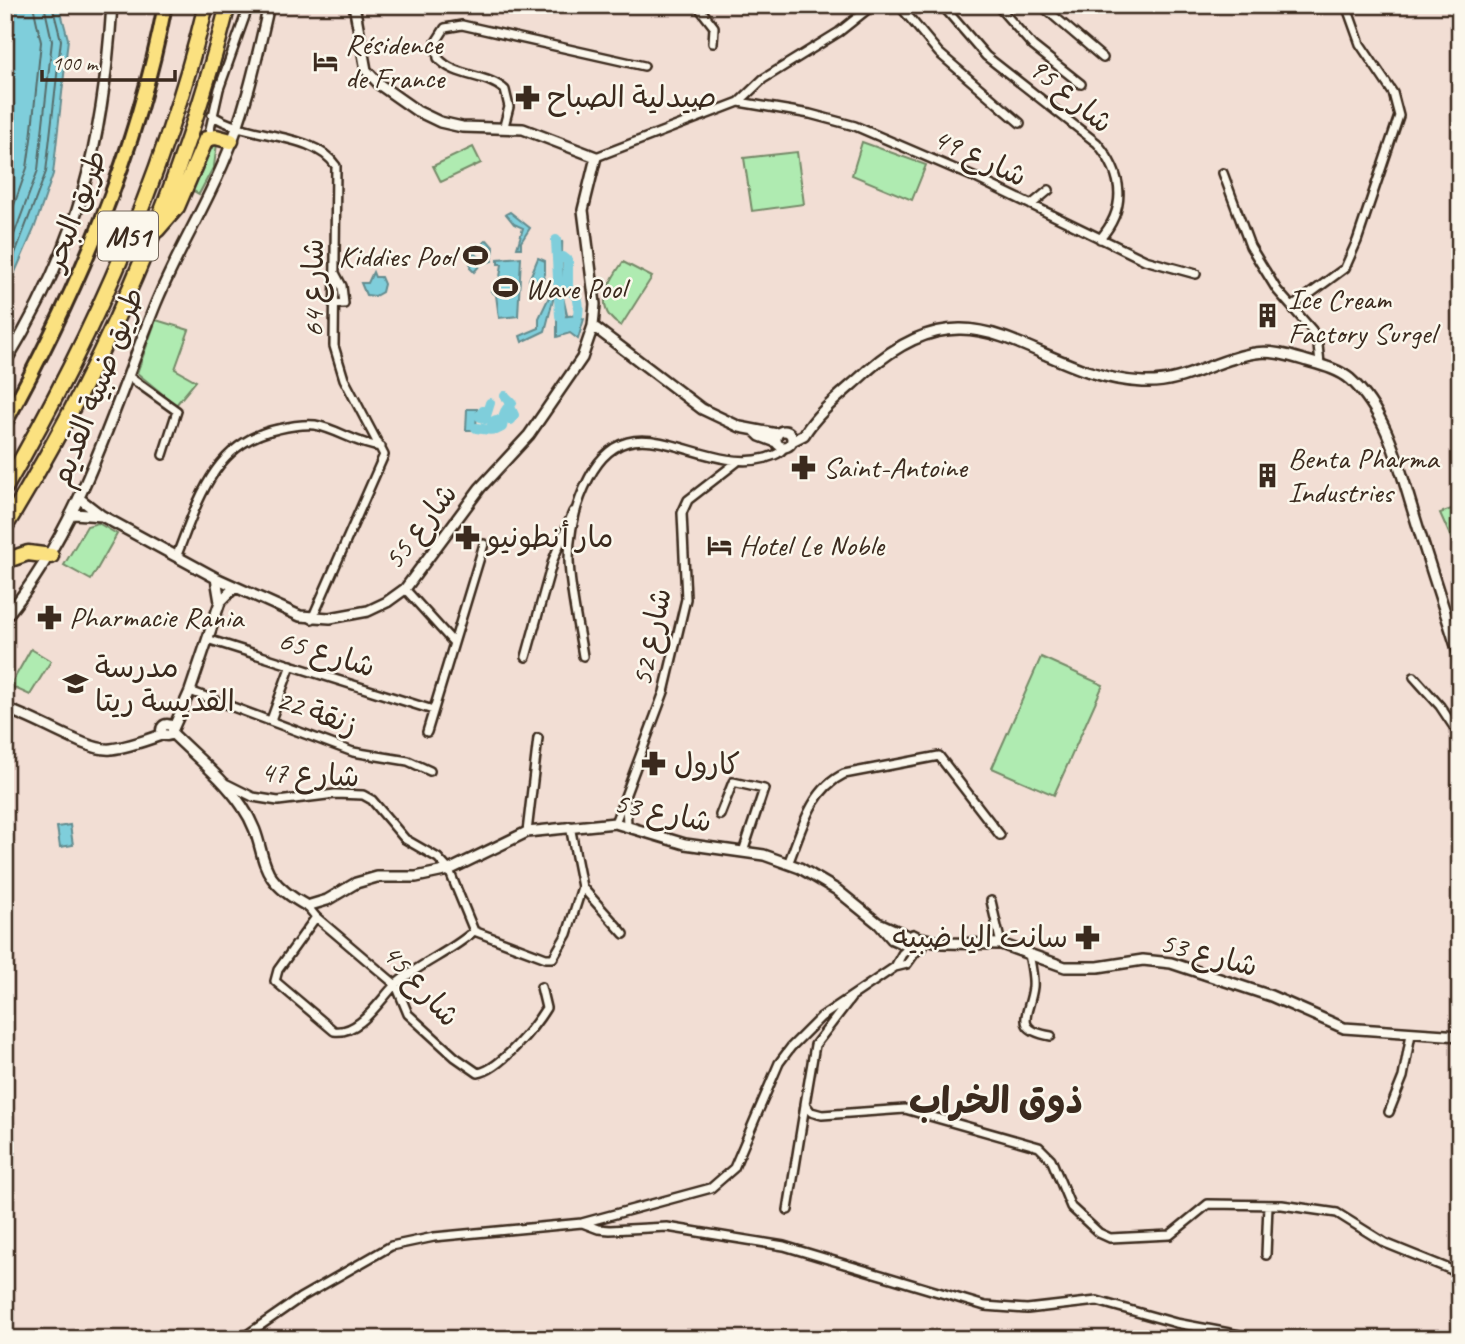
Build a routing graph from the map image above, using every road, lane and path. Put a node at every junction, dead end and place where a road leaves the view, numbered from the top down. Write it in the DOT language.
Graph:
graph roads {
  1 [pos="112,5"];
  2 [pos="165,5"];
  3 [pos="205,5"];
  4 [pos="228,5"];
  5 [pos="249,5"];
  6 [pos="269,5"];
  7 [pos="354,5"];
  8 [pos="696,5"];
  9 [pos="873,5"];
  10 [pos="899,5"];
  11 [pos="942,5"];
  12 [pos="998,5"];
  13 [pos="1346,5"];
  14 [pos="1047,7"];
  15 [pos="713,43"];
  16 [pos="1103,58"];
  17 [pos="644,66"];
  18 [pos="1081,84"];
  19 [pos="738,102"];
  20 [pos="212,115"];
  21 [pos="1020,123"];
  22 [pos="504,126"];
  23 [pos="234,134"];
  24 [pos="208,138"];
  25 [pos="596,157"];
  26 [pos="1223,173"];
  27 [pos="1049,190"];
  28 [pos="1031,205"];
  29 [pos="153,233"];
  30 [pos="1100,239"];
  31 [pos="1196,274"];
  32 [pos="1292,307"];
  33 [pos="593,326"];
  34 [pos="5,363"];
  35 [pos="1320,364"];
  36 [pos="128,376"];
  37 [pos="5,424"];
  38 [pos="783,440"];
  39 [pos="381,447"];
  40 [pos="163,455"];
  41 [pos="737,462"];
  42 [pos="5,488"];
  43 [pos="80,499"];
  44 [pos="576,505"];
  45 [pos="74,514"];
  46 [pos="102,516"];
  47 [pos="5,527"];
  48 [pos="484,544"];
  49 [pos="177,555"];
  50 [pos="51,556"];
  51 [pos="5,561"];
  52 [pos="216,578"];
  53 [pos="235,587"];
  54 [pos="405,589"];
  55 [pos="220,602"];
  56 [pos="5,618"];
  57 [pos="312,619"];
  58 [pos="207,639"];
  59 [pos="453,642"];
  60 [pos="583,656"];
  61 [pos="526,657"];
  62 [pos="1460,658"];
  63 [pos="291,666"];
  64 [pos="1414,677"];
  65 [pos="190,691"];
  66 [pos="5,709"];
  67 [pos="433,710"];
  68 [pos="271,720"];
  69 [pos="167,730"];
  70 [pos="427,732"];
  71 [pos="1460,736"];
  72 [pos="538,738"];
  73 [pos="430,771"];
  74 [pos="226,784"];
  75 [pos="626,799"];
  76 [pos="720,814"];
  77 [pos="615,823"];
  78 [pos="570,825"];
  79 [pos="627,825"];
  80 [pos="527,832"];
  81 [pos="1000,835"];
  82 [pos="743,852"];
  83 [pos="788,864"];
  84 [pos="449,870"];
  85 [pos="582,887"];
  86 [pos="991,901"];
  87 [pos="307,906"];
  88 [pos="316,917"];
  89 [pos="879,924"];
  90 [pos="474,931"];
  91 [pos="624,934"];
  92 [pos="942,943"];
  93 [pos="1001,944"];
  94 [pos="911,947"];
  95 [pos="1029,954"];
  96 [pos="895,967"];
  97 [pos="396,985"];
  98 [pos="541,987"];
  99 [pos="851,998"];
  100 [pos="1411,1034"];
  101 [pos="1051,1036"];
  102 [pos="1460,1036"];
  103 [pos="805,1104"];
  104 [pos="1389,1112"];
  105 [pos="1268,1205"];
  106 [pos="788,1210"];
  107 [pos="582,1223"];
  108 [pos="1266,1255"];
  109 [pos="1460,1278"];
  110 [pos="241,1339"];
  111 [pos="1261,1339"];
  1 -- 34 [label="street, طريق البحر"];
  2 -- 37 [label="highway, طريق البحر"];
  3 -- 42 [label="highway, M51"];
  4 -- 29 [label="highway, M51"];
  5 -- 20 [label="street"];
  6 -- 23 [label="street, طريق ضبية القديم"];
  7 -- 22 [label="street"];
  8 -- 15 [label="street"];
  9 -- 19 [label="street"];
  10 -- 21 [label="street"];
  11 -- 30 [label="street, شارع 95"];
  12 -- 18 [label="street"];
  13 -- 32 [label="street"];
  14 -- 16 [label="street"];
  17 -- 22 [label="street"];
  19 -- 25 [label="street"];
  19 -- 28 [label="street, شارع 49"];
  20 -- 23 [label="street"];
  20 -- 24 [label="street"];
  22 -- 25 [label="street"];
  23 -- 24 [label="highway"];
  23 -- 36 [label="street, طريق ضبية القديم"];
  23 -- 39 [label="street, شارع 64"];
  24 -- 29 [label="highway"];
  25 -- 33 [label="street, شارع 55"];
  26 -- 32 [label="street"];
  27 -- 28 [label="street"];
  28 -- 30 [label="street, شارع 49"];
  29 -- 47 [label="highway, M51"];
  30 -- 31 [label="street, شارع 49"];
  32 -- 35 [label="street"];
  33 -- 38 [label="street"];
  33 -- 54 [label="street, شارع 55"];
  35 -- 38 [label="street"];
  35 -- 62 [label="street"];
  36 -- 40 [label="street"];
  36 -- 43 [label="street, طريق ضبية القديم"];
  38 -- 41 [label="street"];
  39 -- 49 [label="street"];
  39 -- 57 [label="street"];
  41 -- 44 [label="street"];
  41 -- 75 [label="street, شارع 52"];
  43 -- 45 [label="street, طريق ضبية القديم"];
  43 -- 46 [label="street, شارع 55"];
  44 -- 60 [label="street"];
  44 -- 61 [label="street"];
  45 -- 46 [label="street, شارع 55"];
  45 -- 50 [label="street, طريق ضبية القديم"];
  46 -- 49 [label="street, شارع 55"];
  48 -- 59 [label="street"];
  49 -- 52 [label="street, شارع 55"];
  50 -- 51 [label="highway"];
  50 -- 56 [label="street, طريق ضبية القديم"];
  52 -- 53 [label="street, شارع 55"];
  52 -- 55 [label="street"];
  53 -- 55 [label="street"];
  53 -- 57 [label="street, شارع 55"];
  54 -- 57 [label="street, شارع 55"];
  54 -- 59 [label="street"];
  55 -- 58 [label="street"];
  58 -- 63 [label="street, شارع 65"];
  58 -- 65 [label="street"];
  59 -- 67 [label="street"];
  63 -- 67 [label="street, شارع 65"];
  63 -- 68 [label="street"];
  64 -- 71 [label="street"];
  65 -- 68 [label="street, زنقة 22"];
  65 -- 69 [label="street"];
  66 -- 69 [label="street"];
  67 -- 70 [label="street"];
  68 -- 73 [label="street, زنقة 22"];
  69 -- 74 [label="street"];
  72 -- 80 [label="street"];
  74 -- 84 [label="street, شارع 47"];
  74 -- 87 [label="street"];
  75 -- 77 [label="street, شارع 52"];
  75 -- 79 [label="street, شارع 52"];
  76 -- 82 [label="street"];
  77 -- 78 [label="street, شارع 53"];
  77 -- 79 [label="street, شارع 53"];
  78 -- 80 [label="street, شارع 53"];
  78 -- 85 [label="street"];
  79 -- 82 [label="street, شارع 53"];
  80 -- 84 [label="street, شارع 53"];
  81 -- 83 [label="street"];
  82 -- 83 [label="street, شارع 53"];
  83 -- 89 [label="street, شارع 53"];
  84 -- 87 [label="street, شارع 53"];
  84 -- 90 [label="street"];
  85 -- 90 [label="street"];
  85 -- 91 [label="street"];
  86 -- 93 [label="street"];
  87 -- 88 [label="street, شارع 45"];
  88 -- 97 [label="street, شارع 45"];
  88 -- 97 [label="street"];
  89 -- 94 [label="street, شارع 53"];
  89 -- 94 [label="street, شارع 53"];
  90 -- 97 [label="street"];
  92 -- 93 [label="street, شارع 53"];
  92 -- 94 [label="street, شارع 53"];
  92 -- 94 [label="street, شارع 53"];
  93 -- 95 [label="street, شارع 53"];
  94 -- 96 [label="street"];
  94 -- 96 [label="street"];
  95 -- 100 [label="street, شارع 53"];
  95 -- 101 [label="street"];
  96 -- 99 [label="street"];
  97 -- 98 [label="street, شارع 45"];
  99 -- 103 [label="street"];
  99 -- 107 [label="street"];
  100 -- 102 [label="street, شارع 53"];
  100 -- 104 [label="street"];
  103 -- 105 [label="street"];
  103 -- 106 [label="street"];
  105 -- 108 [label="street"];
  105 -- 109 [label="street"];
  107 -- 110 [label="street"];
  107 -- 111 [label="street"];
}
